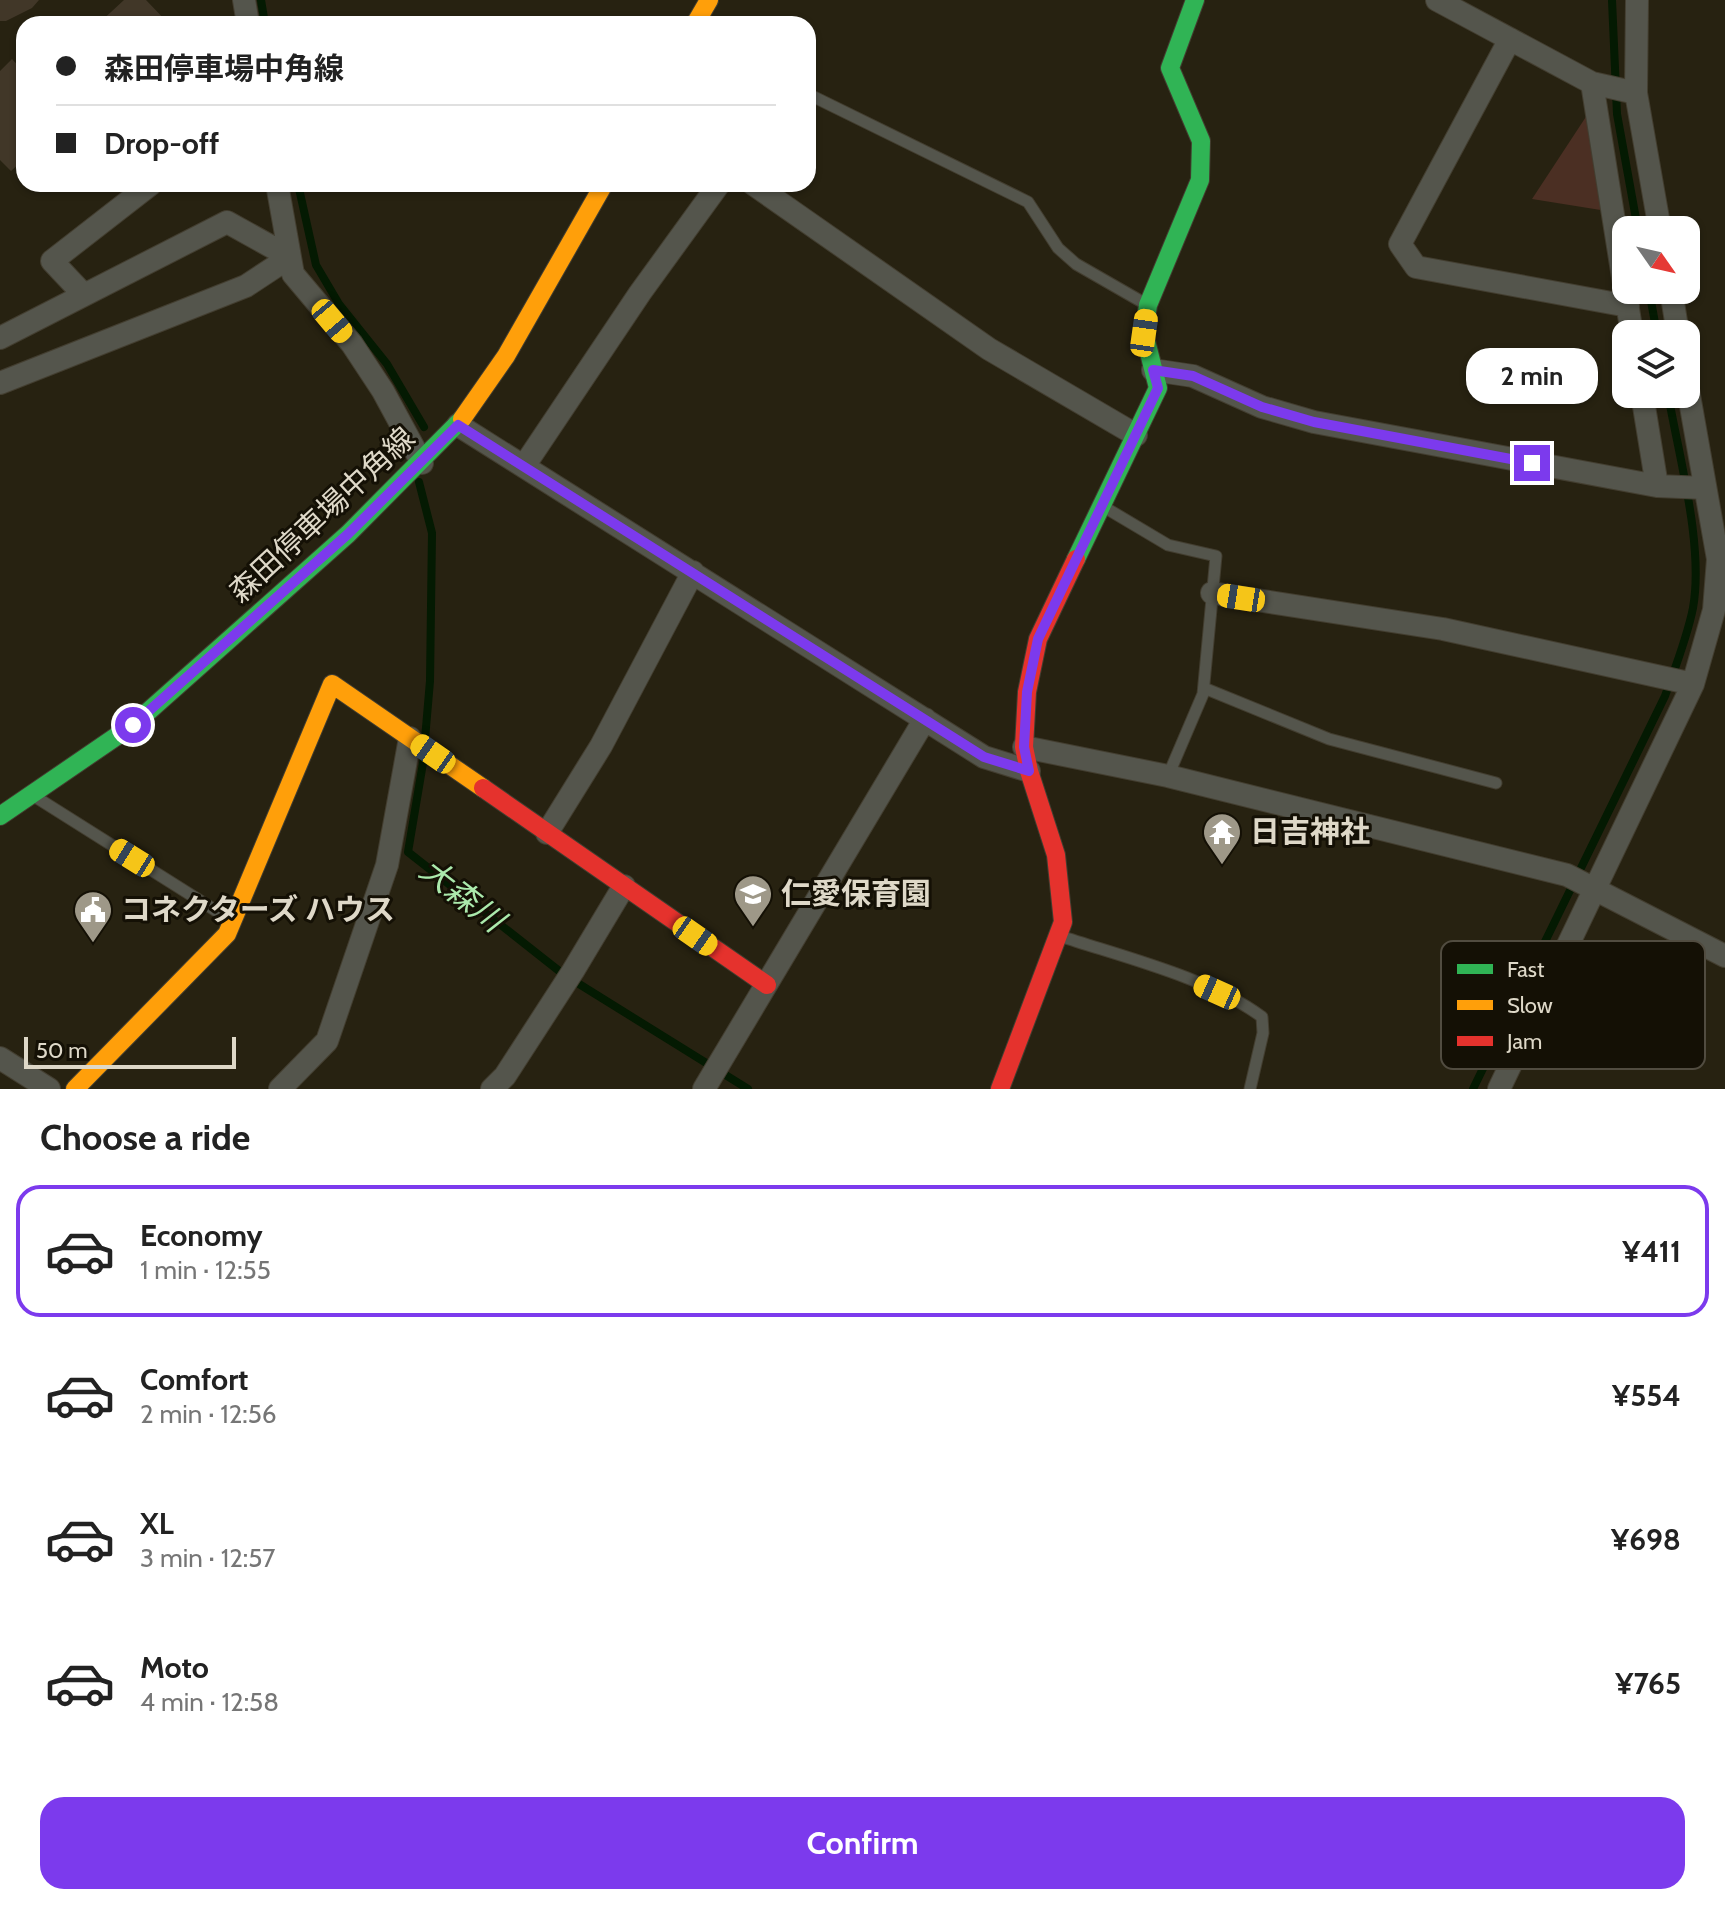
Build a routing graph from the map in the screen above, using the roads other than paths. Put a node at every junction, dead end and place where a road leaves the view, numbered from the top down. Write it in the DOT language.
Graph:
graph roads {
  1 [pos="1195,0"];
  2 [pos="1437,0"];
  3 [pos="1637,0"];
  4 [pos="1510,39"];
  5 [pos="1613,88"];
  6 [pos="816,98"];
  7 [pos="141,192"];
  8 [pos="278,192"];
  9 [pos="599,192"];
  10 [pos="713,192"];
  11 [pos="764,192"];
  12 [pos="1655,216"];
  13 [pos="290,257"];
  14 [pos="84,295"];
  15 [pos="1148,305"];
  16 [pos="1628,306"];
  17 [pos="1630,320"];
  18 [pos="0,338"];
  19 [pos="1153,370"];
  20 [pos="0,383"];
  21 [pos="1645,408"];
  22 [pos="1690,408"];
  23 [pos="458,425"];
  24 [pos="1136,435"];
  25 [pos="422,463"];
  26 [pos="524,466"];
  27 [pos="1664,486"];
  28 [pos="1700,487"];
  29 [pos="1102,506"];
  30 [pos="693,572"];
  31 [pos="1212,593"];
  32 [pos="1689,683"];
  33 [pos="1204,688"];
  34 [pos="925,719"];
  35 [pos="412,740"];
  36 [pos="1024,747"];
  37 [pos="1029,771"];
  38 [pos="1168,776"];
  39 [pos="1496,783"];
  40 [pos="31,795"];
  41 [pos="0,816"];
  42 [pos="547,833"];
  43 [pos="1583,882"];
  44 [pos="624,886"];
  45 [pos="233,922"];
  46 [pos="1058,936"];
  47 [pos="1559,941"];
  48 [pos="1696,941"];
  49 [pos="1705,946"];
  50 [pos="1725,956"];
  51 [pos="767,985"];
  52 [pos="0,1058"];
  53 [pos="1507,1069"];
  54 [pos="711,1077"];
  55 [pos="49,1089"];
  56 [pos="75,1089"];
  57 [pos="280,1089"];
  58 [pos="492,1089"];
  59 [pos="1000,1089"];
  60 [pos="1250,1089"];
  61 [pos="1499,1089"];
  1 -- 15 [label="street"];
  2 -- 4 [label="street"];
  3 -- 5 [label="street"];
  4 -- 5 [label="street"];
  4 -- 16 [label="street"];
  5 -- 12 [label="street"];
  5 -- 16 [label="street"];
  6 -- 15 [label="lane"];
  7 -- 14 [label="street"];
  8 -- 13 [label="street"];
  9 -- 23 [label="street, 森田停車場中角線"];
  10 -- 26 [label="street"];
  11 -- 24 [label="street"];
  13 -- 14 [label="street"];
  13 -- 20 [label="street"];
  13 -- 25 [label="street"];
  14 -- 18 [label="street"];
  15 -- 19 [label="street"];
  16 -- 17 [label="street"];
  19 -- 24 [label="street"];
  19 -- 27 [label="street"];
  21 -- 27 [label="street"];
  22 -- 28 [label="street"];
  23 -- 25 [label="street, 森田停車場中角線"];
  23 -- 26 [label="street"];
  24 -- 29 [label="street"];
  25 -- 40 [label="street, 森田停車場中角線"];
  26 -- 30 [label="street"];
  27 -- 28 [label="street"];
  28 -- 32 [label="street"];
  29 -- 31 [label="lane"];
  29 -- 36 [label="street"];
  30 -- 34 [label="street"];
  30 -- 42 [label="street"];
  31 -- 32 [label="street"];
  31 -- 33 [label="lane"];
  32 -- 43 [label="street"];
  33 -- 38 [label="lane"];
  33 -- 39 [label="lane"];
  34 -- 37 [label="street"];
  34 -- 51 [label="street"];
  35 -- 42 [label="street"];
  35 -- 45 [label="street"];
  35 -- 57 [label="street"];
  36 -- 37 [label="street"];
  36 -- 38 [label="street"];
  37 -- 46 [label="street"];
  38 -- 43 [label="street"];
  40 -- 41 [label="street, 森田停車場中角線"];
  40 -- 45 [label="lane"];
  42 -- 44 [label="street"];
  43 -- 47 [label="street"];
  43 -- 48 [label="street"];
  44 -- 51 [label="street"];
  44 -- 58 [label="street"];
  45 -- 56 [label="street"];
  46 -- 59 [label="street"];
  46 -- 60 [label="lane"];
  49 -- 50 [label="street"];
  51 -- 54 [label="street"];
  52 -- 55 [label="street"];
  53 -- 61 [label="street"];
}
